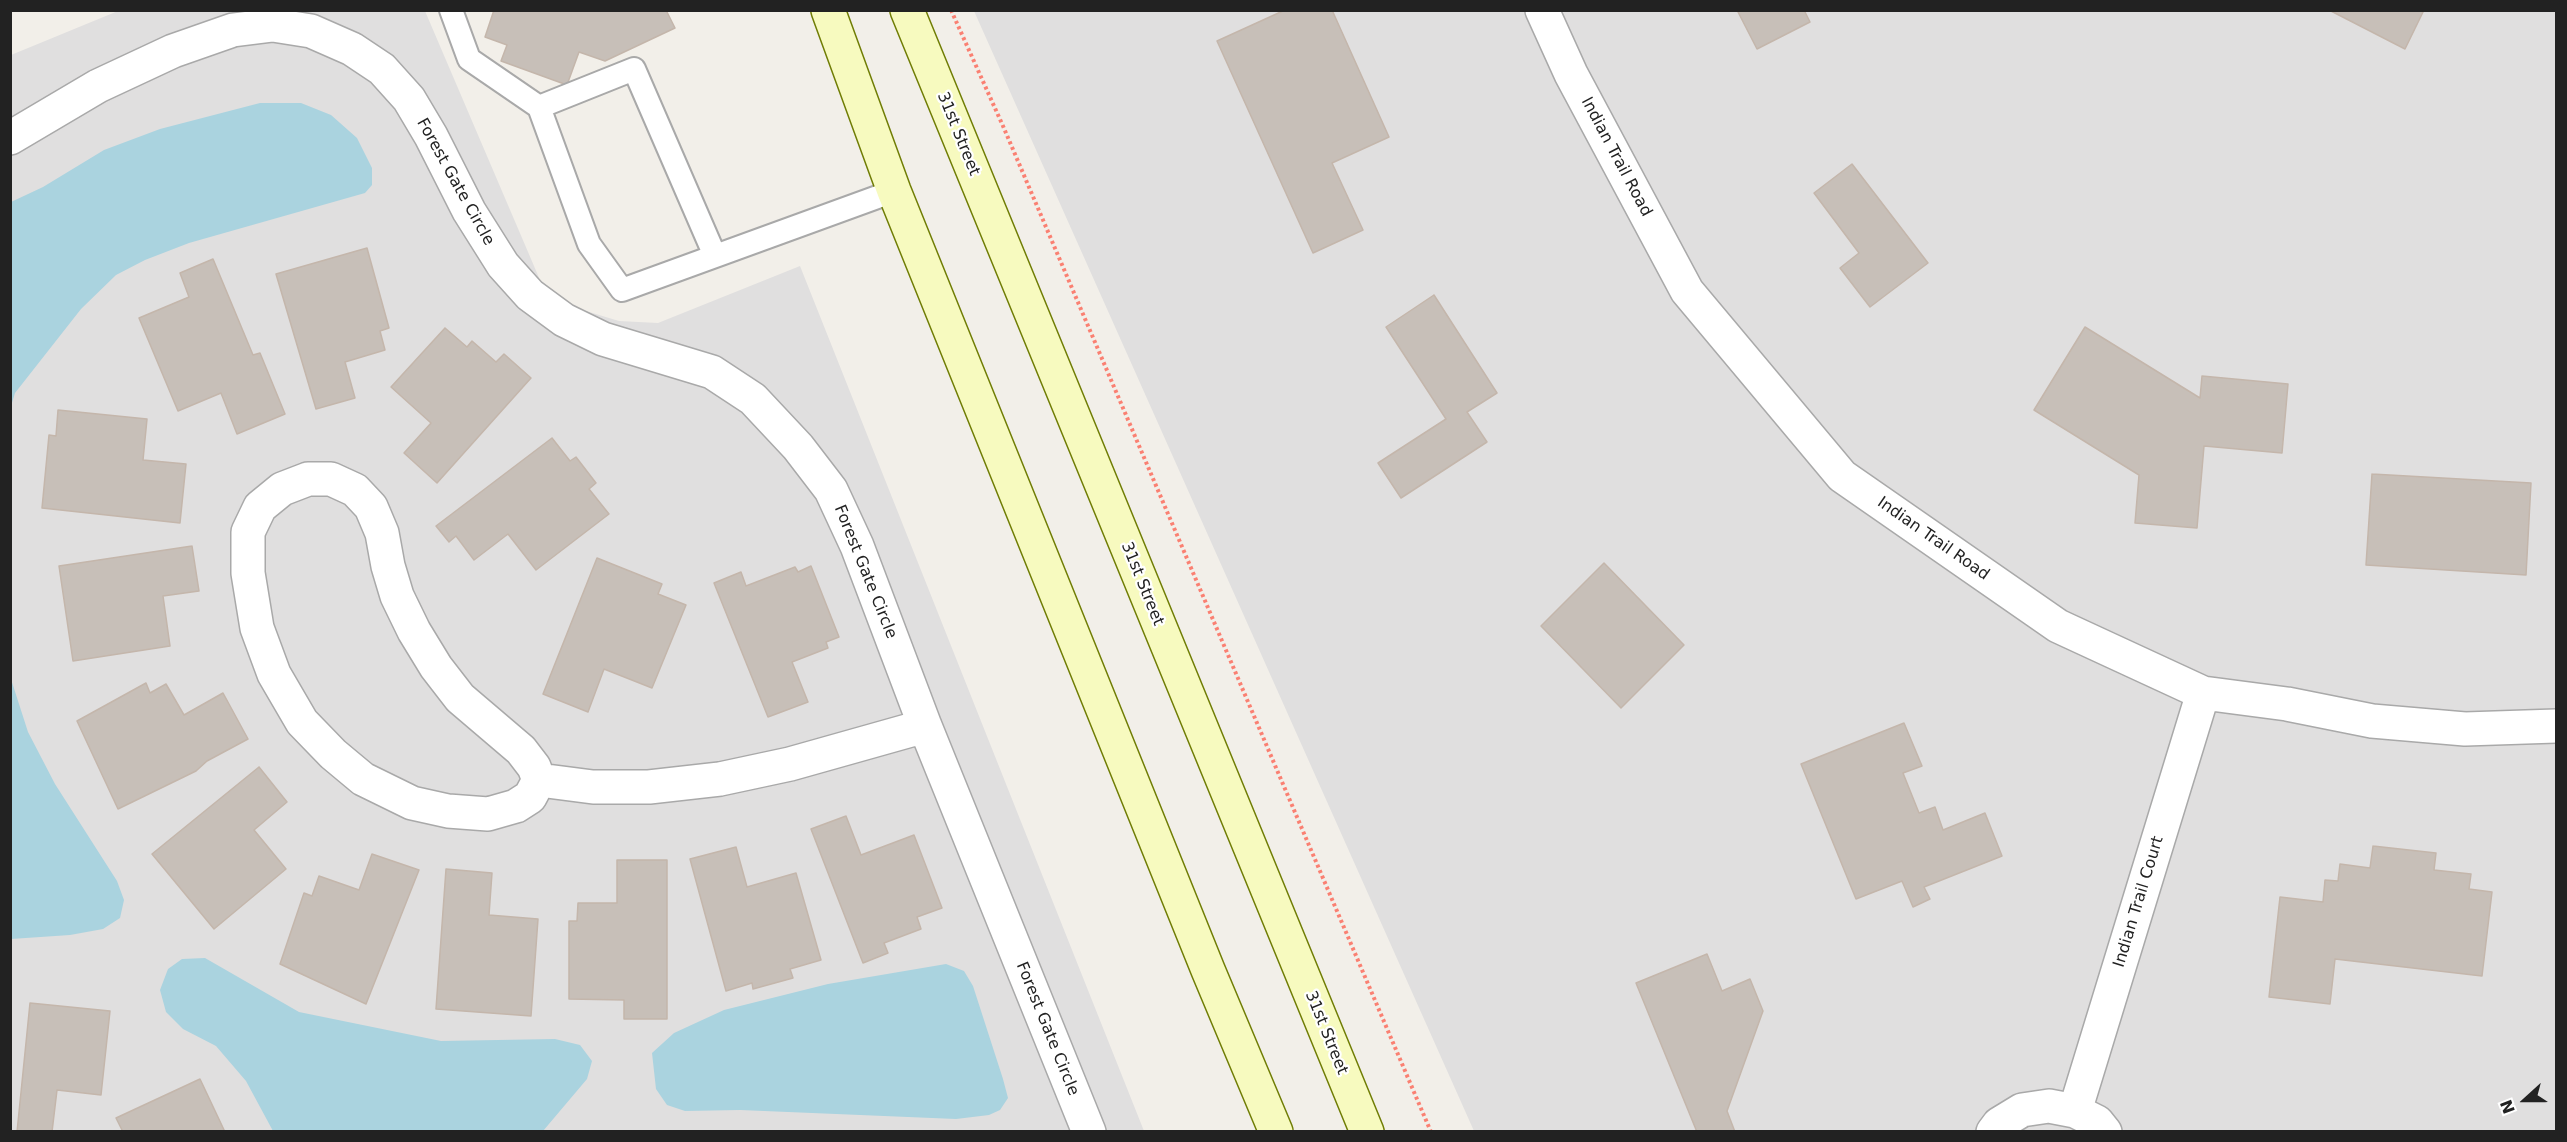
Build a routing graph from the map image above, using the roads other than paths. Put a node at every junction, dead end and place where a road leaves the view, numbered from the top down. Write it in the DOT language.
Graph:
graph roads {
  1 [pos="451,10"];
  2 [pos="828,10"];
  3 [pos="1542,10"];
  4 [pos="912,23"];
  5 [pos="539,107"];
  6 [pos="10,138"];
  7 [pos="894,191"];
  8 [pos="715,256"];
  9 [pos="2204,693"];
  10 [pos="925,726"];
  11 [pos="2556,726"];
  12 [pos="539,780"];
  13 [pos="2075,1111"];
  14 [pos="1089,1131"];
  15 [pos="1276,1131"];
  16 [pos="1367,1131"];
  17 [pos="1993,1131"];
  18 [pos="2105,1131"];
  1 -- 5 [label="lane"];
  2 -- 7 [label="main road"];
  3 -- 9 [label="street, Indian Trail Road"];
  4 -- 16 [label="main road, 31st Street"];
  5 -- 8 [label="lane"];
  5 -- 8 [label="lane"];
  6 -- 10 [label="street, Forest Gate Circle"];
  7 -- 8 [label="lane"];
  7 -- 15 [label="main road"];
  9 -- 11 [label="street, Indian Trail Road"];
  9 -- 13 [label="street, Indian Trail Court"];
  10 -- 12 [label="street"];
  10 -- 14 [label="street, Forest Gate Circle"];
  12 -- 12 [label="street"];
  13 -- 17 [label="street"];
  13 -- 18 [label="street"];
}
